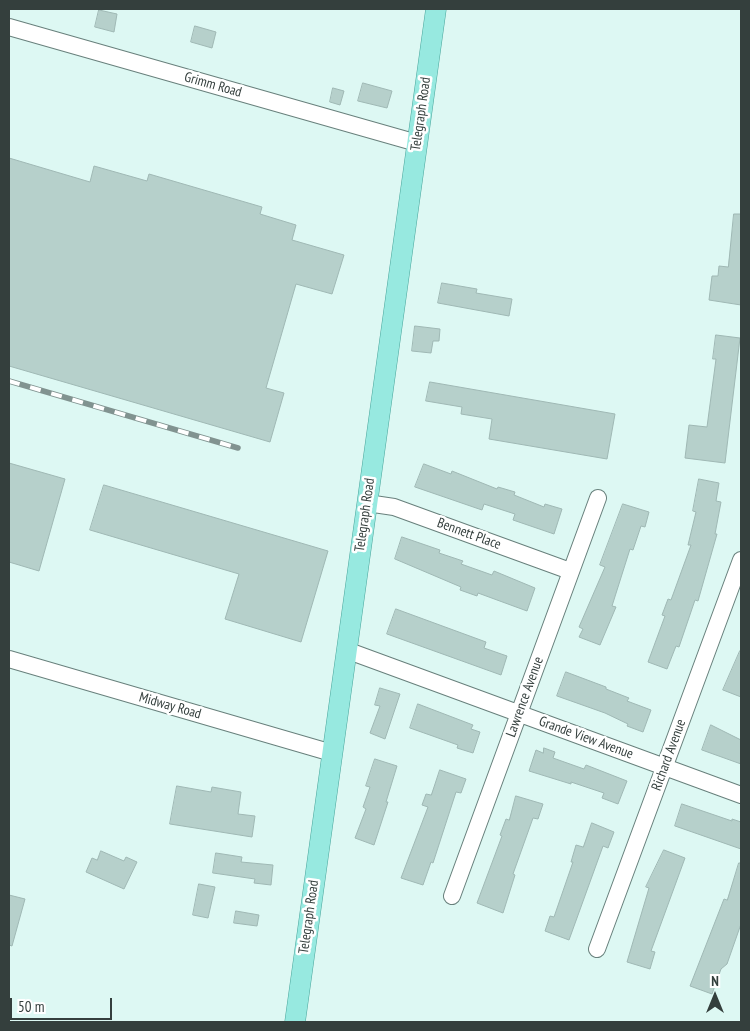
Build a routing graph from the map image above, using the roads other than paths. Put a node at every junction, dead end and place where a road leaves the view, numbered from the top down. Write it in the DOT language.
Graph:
graph roads {
  1 [pos="436,9"];
  2 [pos="9,28"];
  3 [pos="417,143"];
  4 [pos="598,498"];
  5 [pos="367,503"];
  6 [pos="741,560"];
  7 [pos="570,571"];
  8 [pos="346,650"];
  9 [pos="9,659"];
  10 [pos="519,713"];
  11 [pos="332,753"];
  12 [pos="665,767"];
  13 [pos="741,795"];
  14 [pos="452,896"];
  15 [pos="597,949"];
  16 [pos="295,1022"];
  1 -- 3 [label="main road, Telegraph Road"];
  2 -- 3 [label="street, Grimm Road"];
  3 -- 5 [label="main road, Telegraph Road"];
  4 -- 7 [label="street, Lawrence Avenue"];
  5 -- 7 [label="street, Bennett Place"];
  5 -- 8 [label="main road, Telegraph Road"];
  6 -- 12 [label="street, Richard Avenue"];
  7 -- 10 [label="street, Lawrence Avenue"];
  8 -- 10 [label="street, Grande View Avenue"];
  8 -- 11 [label="main road, Telegraph Road"];
  9 -- 11 [label="street, Midway Road"];
  10 -- 12 [label="street, Grande View Avenue"];
  10 -- 14 [label="street, Lawrence Avenue"];
  11 -- 16 [label="main road, Telegraph Road"];
  12 -- 13 [label="street, Grande View Avenue"];
  12 -- 15 [label="street, Richard Avenue"];
}
